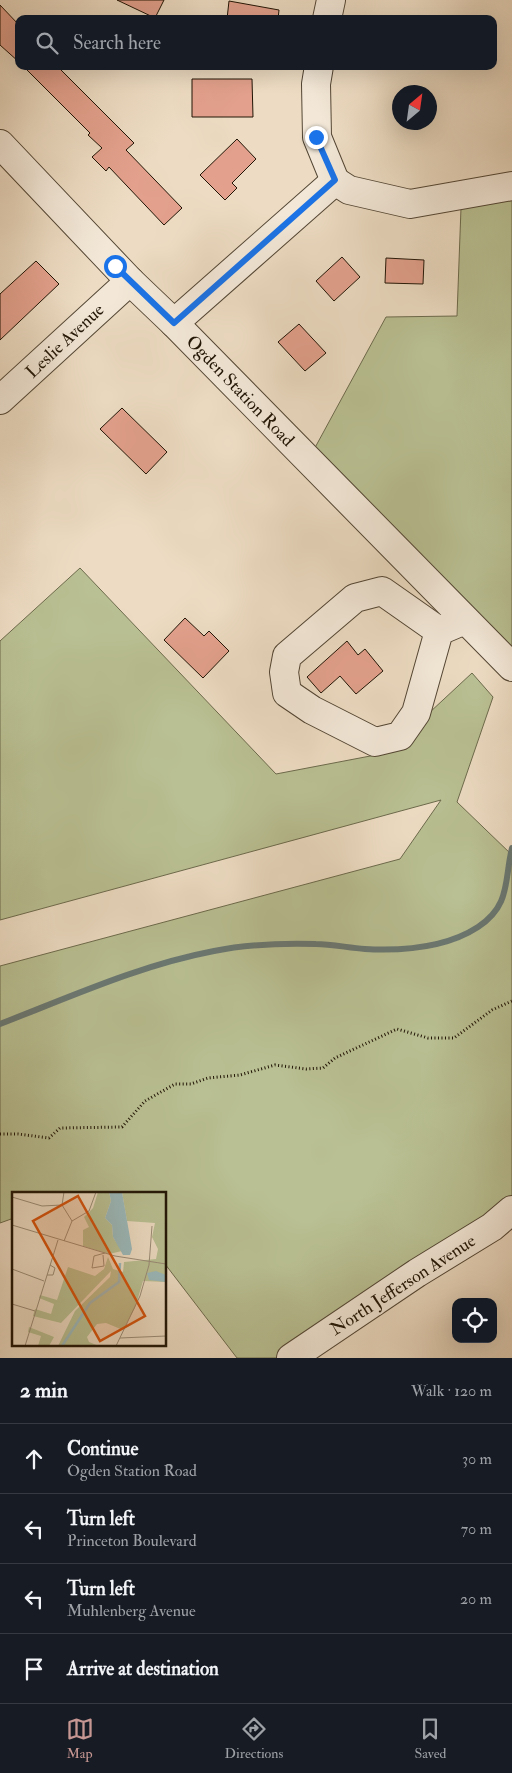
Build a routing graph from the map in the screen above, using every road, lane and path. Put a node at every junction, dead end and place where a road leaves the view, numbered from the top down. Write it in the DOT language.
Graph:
graph roads {
  1 [pos="331,0"];
  2 [pos="328,15"];
  3 [pos="318,70"];
  4 [pos="0,144"];
  5 [pos="335,180"];
  6 [pos="512,186"];
  7 [pos="130,281"];
  8 [pos="174,323"];
  9 [pos="0,400"];
  10 [pos="465,620"];
  11 [pos="439,631"];
  12 [pos="512,667"];
  13 [pos="512,1001"];
  14 [pos="0,1134"];
  15 [pos="512,1210"];
  16 [pos="291,1358"];
  1 -- 2 [label="street"];
  3 -- 5 [label="street"];
  4 -- 7 [label="street, Ogden Station Road"];
  5 -- 6 [label="street"];
  5 -- 8 [label="street"];
  7 -- 8 [label="street, Ogden Station Road"];
  7 -- 9 [label="street, Leslie Avenue"];
  8 -- 10 [label="street, Ogden Station Road"];
  10 -- 11 [label="street"];
  10 -- 12 [label="street, Ogden Station Road"];
  11 -- 11 [label="street"];
  13 -- 14 [label="path"];
  15 -- 16 [label="street, North Jefferson Avenue"];
}
